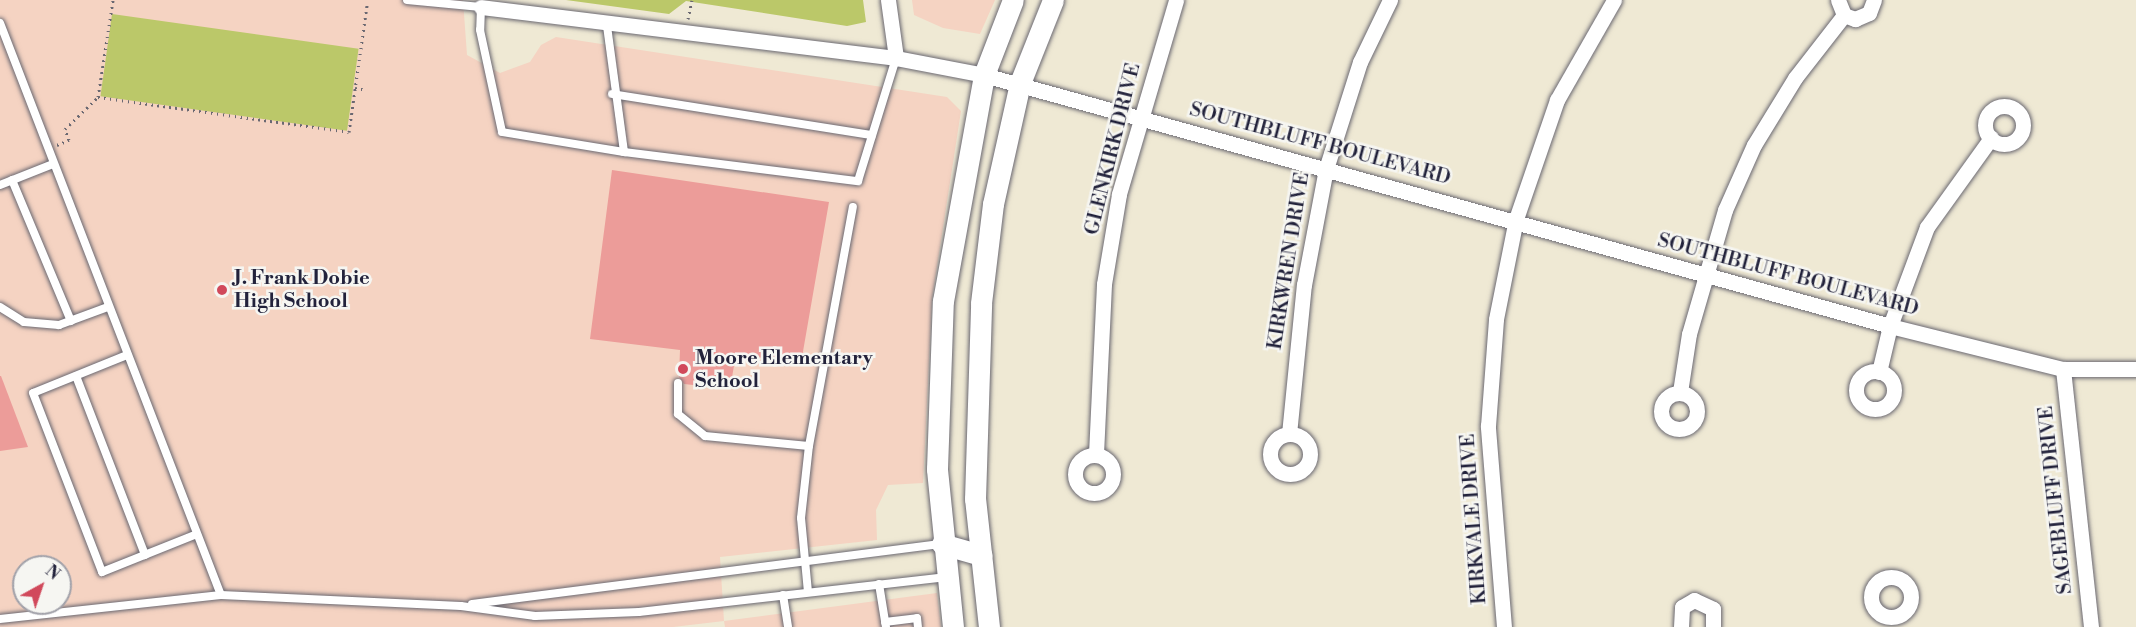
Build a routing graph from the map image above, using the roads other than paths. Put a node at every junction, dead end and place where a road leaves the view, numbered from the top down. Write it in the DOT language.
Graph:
graph roads {
  1 [pos="407,0"];
  2 [pos="888,0"];
  3 [pos="1013,0"];
  4 [pos="1053,0"];
  5 [pos="1176,0"];
  6 [pos="1390,0"];
  7 [pos="1614,0"];
  8 [pos="1838,0"];
  9 [pos="1874,0"];
  10 [pos="481,7"];
  11 [pos="1844,15"];
  12 [pos="0,23"];
  13 [pos="607,26"];
  14 [pos="896,58"];
  15 [pos="984,75"];
  16 [pos="1020,83"];
  17 [pos="612,94"];
  18 [pos="1140,116"];
  19 [pos="872,135"];
  20 [pos="1991,138"];
  21 [pos="624,152"];
  22 [pos="53,164"];
  23 [pos="1326,169"];
  24 [pos="12,180"];
  25 [pos="0,185"];
  26 [pos="959,199"];
  27 [pos="993,204"];
  28 [pos="853,207"];
  29 [pos="1516,219"];
  30 [pos="1704,275"];
  31 [pos="0,307"];
  32 [pos="108,307"];
  33 [pos="71,321"];
  34 [pos="1890,326"];
  35 [pos="127,355"];
  36 [pos="2063,369"];
  37 [pos="2136,369"];
  38 [pos="1879,372"];
  39 [pos="76,376"];
  40 [pos="678,383"];
  41 [pos="1680,392"];
  42 [pos="1289,434"];
  43 [pos="809,446"];
  44 [pos="1095,454"];
  45 [pos="197,534"];
  46 [pos="942,544"];
  47 [pos="145,555"];
  48 [pos="981,555"];
  49 [pos="805,561"];
  50 [pos="948,577"];
  51 [pos="879,584"];
  52 [pos="808,592"];
  53 [pos="221,595"];
  54 [pos="783,595"];
  55 [pos="462,606"];
  56 [pos="0,619"];
  57 [pos="886,625"];
  58 [pos="788,627"];
  59 [pos="918,627"];
  60 [pos="953,627"];
  61 [pos="989,627"];
  62 [pos="1504,627"];
  63 [pos="1681,627"];
  64 [pos="1713,627"];
  65 [pos="2091,627"];
  1 -- 10 [label="lane"];
  2 -- 14 [label="street"];
  3 -- 15 [label="main road"];
  4 -- 16 [label="main road"];
  5 -- 18 [label="street, GLENKIRK DRIVE"];
  6 -- 23 [label="street, KIRKWREN DRIVE"];
  7 -- 29 [label="street, KIRKVALE DRIVE"];
  8 -- 11 [label="street"];
  9 -- 11 [label="street"];
  10 -- 13 [label="street, SOUTHBLUFF BOULEVARD"];
  10 -- 21 [label="lane"];
  11 -- 30 [label="street"];
  12 -- 22 [label="lane"];
  13 -- 14 [label="street, SOUTHBLUFF BOULEVARD"];
  13 -- 17 [label="lane"];
  14 -- 15 [label="street, SOUTHBLUFF BOULEVARD"];
  14 -- 19 [label="lane"];
  15 -- 16 [label="street, SOUTHBLUFF BOULEVARD"];
  15 -- 26 [label="main road"];
  16 -- 18 [label="street, SOUTHBLUFF BOULEVARD"];
  16 -- 27 [label="main road"];
  17 -- 19 [label="lane"];
  17 -- 21 [label="lane"];
  18 -- 23 [label="street, SOUTHBLUFF BOULEVARD"];
  18 -- 44 [label="street, GLENKIRK DRIVE"];
  19 -- 21 [label="lane"];
  20 -- 34 [label="street"];
  22 -- 24 [label="lane"];
  22 -- 32 [label="lane"];
  23 -- 29 [label="street, SOUTHBLUFF BOULEVARD"];
  23 -- 42 [label="street, KIRKWREN DRIVE"];
  24 -- 25 [label="lane"];
  24 -- 33 [label="lane"];
  26 -- 27 [label="main road"];
  26 -- 46 [label="main road"];
  27 -- 48 [label="main road"];
  28 -- 43 [label="lane"];
  29 -- 30 [label="street, SOUTHBLUFF BOULEVARD"];
  29 -- 62 [label="street, KIRKVALE DRIVE"];
  30 -- 34 [label="street, SOUTHBLUFF BOULEVARD"];
  30 -- 41 [label="street"];
  31 -- 33 [label="lane"];
  32 -- 33 [label="lane"];
  32 -- 35 [label="lane"];
  34 -- 36 [label="street, SOUTHBLUFF BOULEVARD"];
  34 -- 38 [label="street"];
  35 -- 39 [label="lane"];
  35 -- 45 [label="lane"];
  36 -- 37 [label="street, SOUTHBLUFF BOULEVARD"];
  36 -- 65 [label="street, SAGEBLUFF DRIVE"];
  39 -- 47 [label="lane"];
  39 -- 47 [label="lane"];
  40 -- 43 [label="lane"];
  43 -- 49 [label="lane"];
  45 -- 47 [label="lane"];
  45 -- 53 [label="lane"];
  46 -- 48 [label="main road"];
  46 -- 49 [label="lane"];
  46 -- 50 [label="main road"];
  48 -- 50 [label="main road"];
  48 -- 61 [label="main road"];
  49 -- 52 [label="lane"];
  49 -- 55 [label="lane"];
  50 -- 51 [label="lane"];
  50 -- 60 [label="main road"];
  51 -- 52 [label="lane"];
  51 -- 57 [label="lane"];
  52 -- 54 [label="lane"];
  53 -- 55 [label="lane"];
  53 -- 56 [label="lane"];
  54 -- 55 [label="lane"];
  54 -- 58 [label="lane"];
  57 -- 59 [label="lane"];
  63 -- 64 [label="street"];
}
